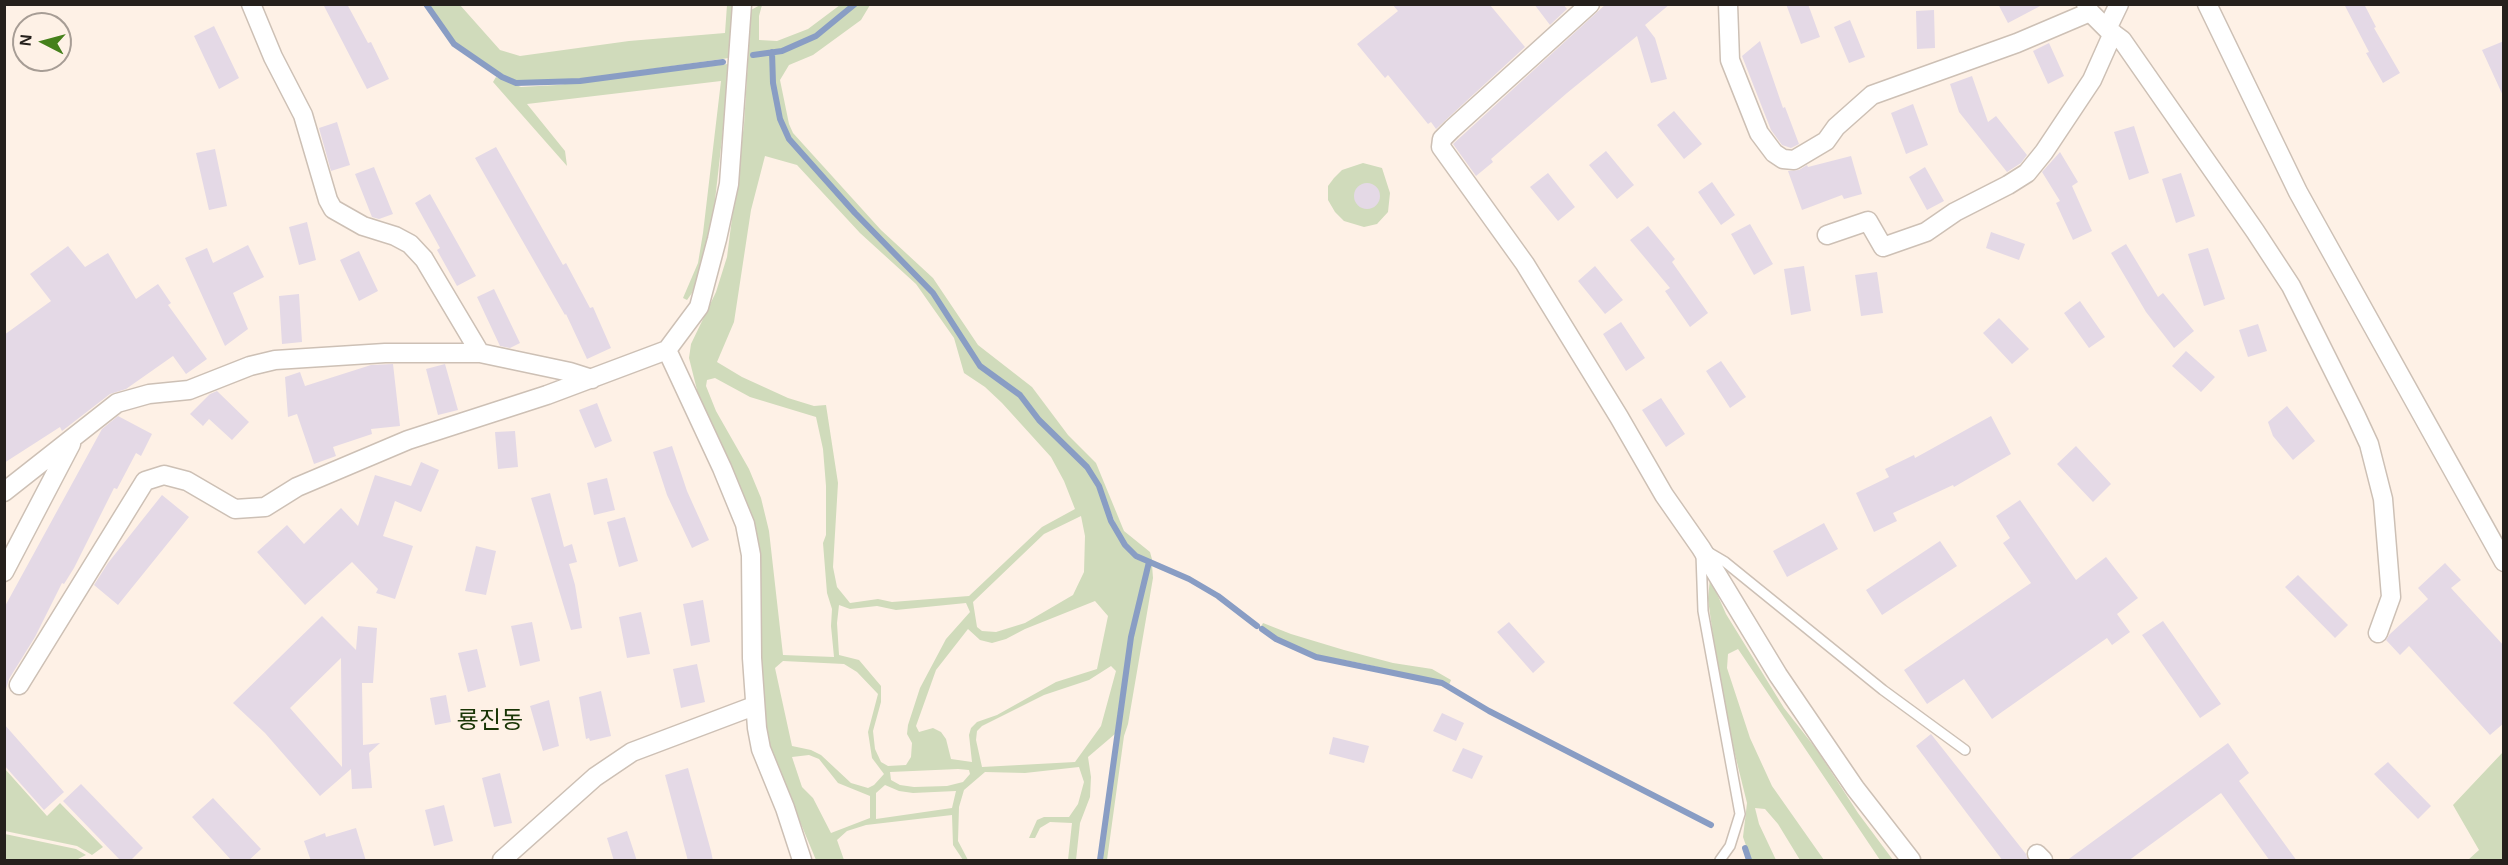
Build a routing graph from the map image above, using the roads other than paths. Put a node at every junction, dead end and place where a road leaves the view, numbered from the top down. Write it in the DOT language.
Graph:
graph roads {
  1 [pos="251,4"];
  2 [pos="742,4"];
  3 [pos="1590,4"];
  4 [pos="1728,4"];
  5 [pos="2118,4"];
  6 [pos="2207,4"];
  7 [pos="2088,8"];
  8 [pos="2110,31"];
  9 [pos="1827,235"];
  10 [pos="667,350"];
  11 [pos="480,353"];
  12 [pos="592,379"];
  13 [pos="74,438"];
  14 [pos="4,492"];
  15 [pos="1701,548"];
  16 [pos="2504,562"];
  17 [pos="4,572"];
  18 [pos="2378,633"];
  19 [pos="19,685"];
  20 [pos="754,706"];
  21 [pos="1965,750"];
  22 [pos="502,861"];
  23 [pos="802,861"];
  24 [pos="1720,861"];
  25 [pos="1911,861"];
  1 -- 11 [label="street"];
  2 -- 10 [label="street"];
  3 -- 15 [label="street"];
  4 -- 7 [label="street"];
  5 -- 8 [label="street"];
  6 -- 16 [label="street"];
  7 -- 8 [label="street"];
  8 -- 9 [label="street"];
  8 -- 18 [label="street"];
  10 -- 12 [label="street"];
  10 -- 20 [label="street"];
  11 -- 12 [label="street"];
  11 -- 13 [label="street"];
  12 -- 19 [label="street"];
  13 -- 14 [label="street"];
  13 -- 17 [label="street"];
  15 -- 21 [label="lane"];
  15 -- 24 [label="lane"];
  15 -- 25 [label="street"];
  20 -- 22 [label="street"];
  20 -- 23 [label="street"];
}
